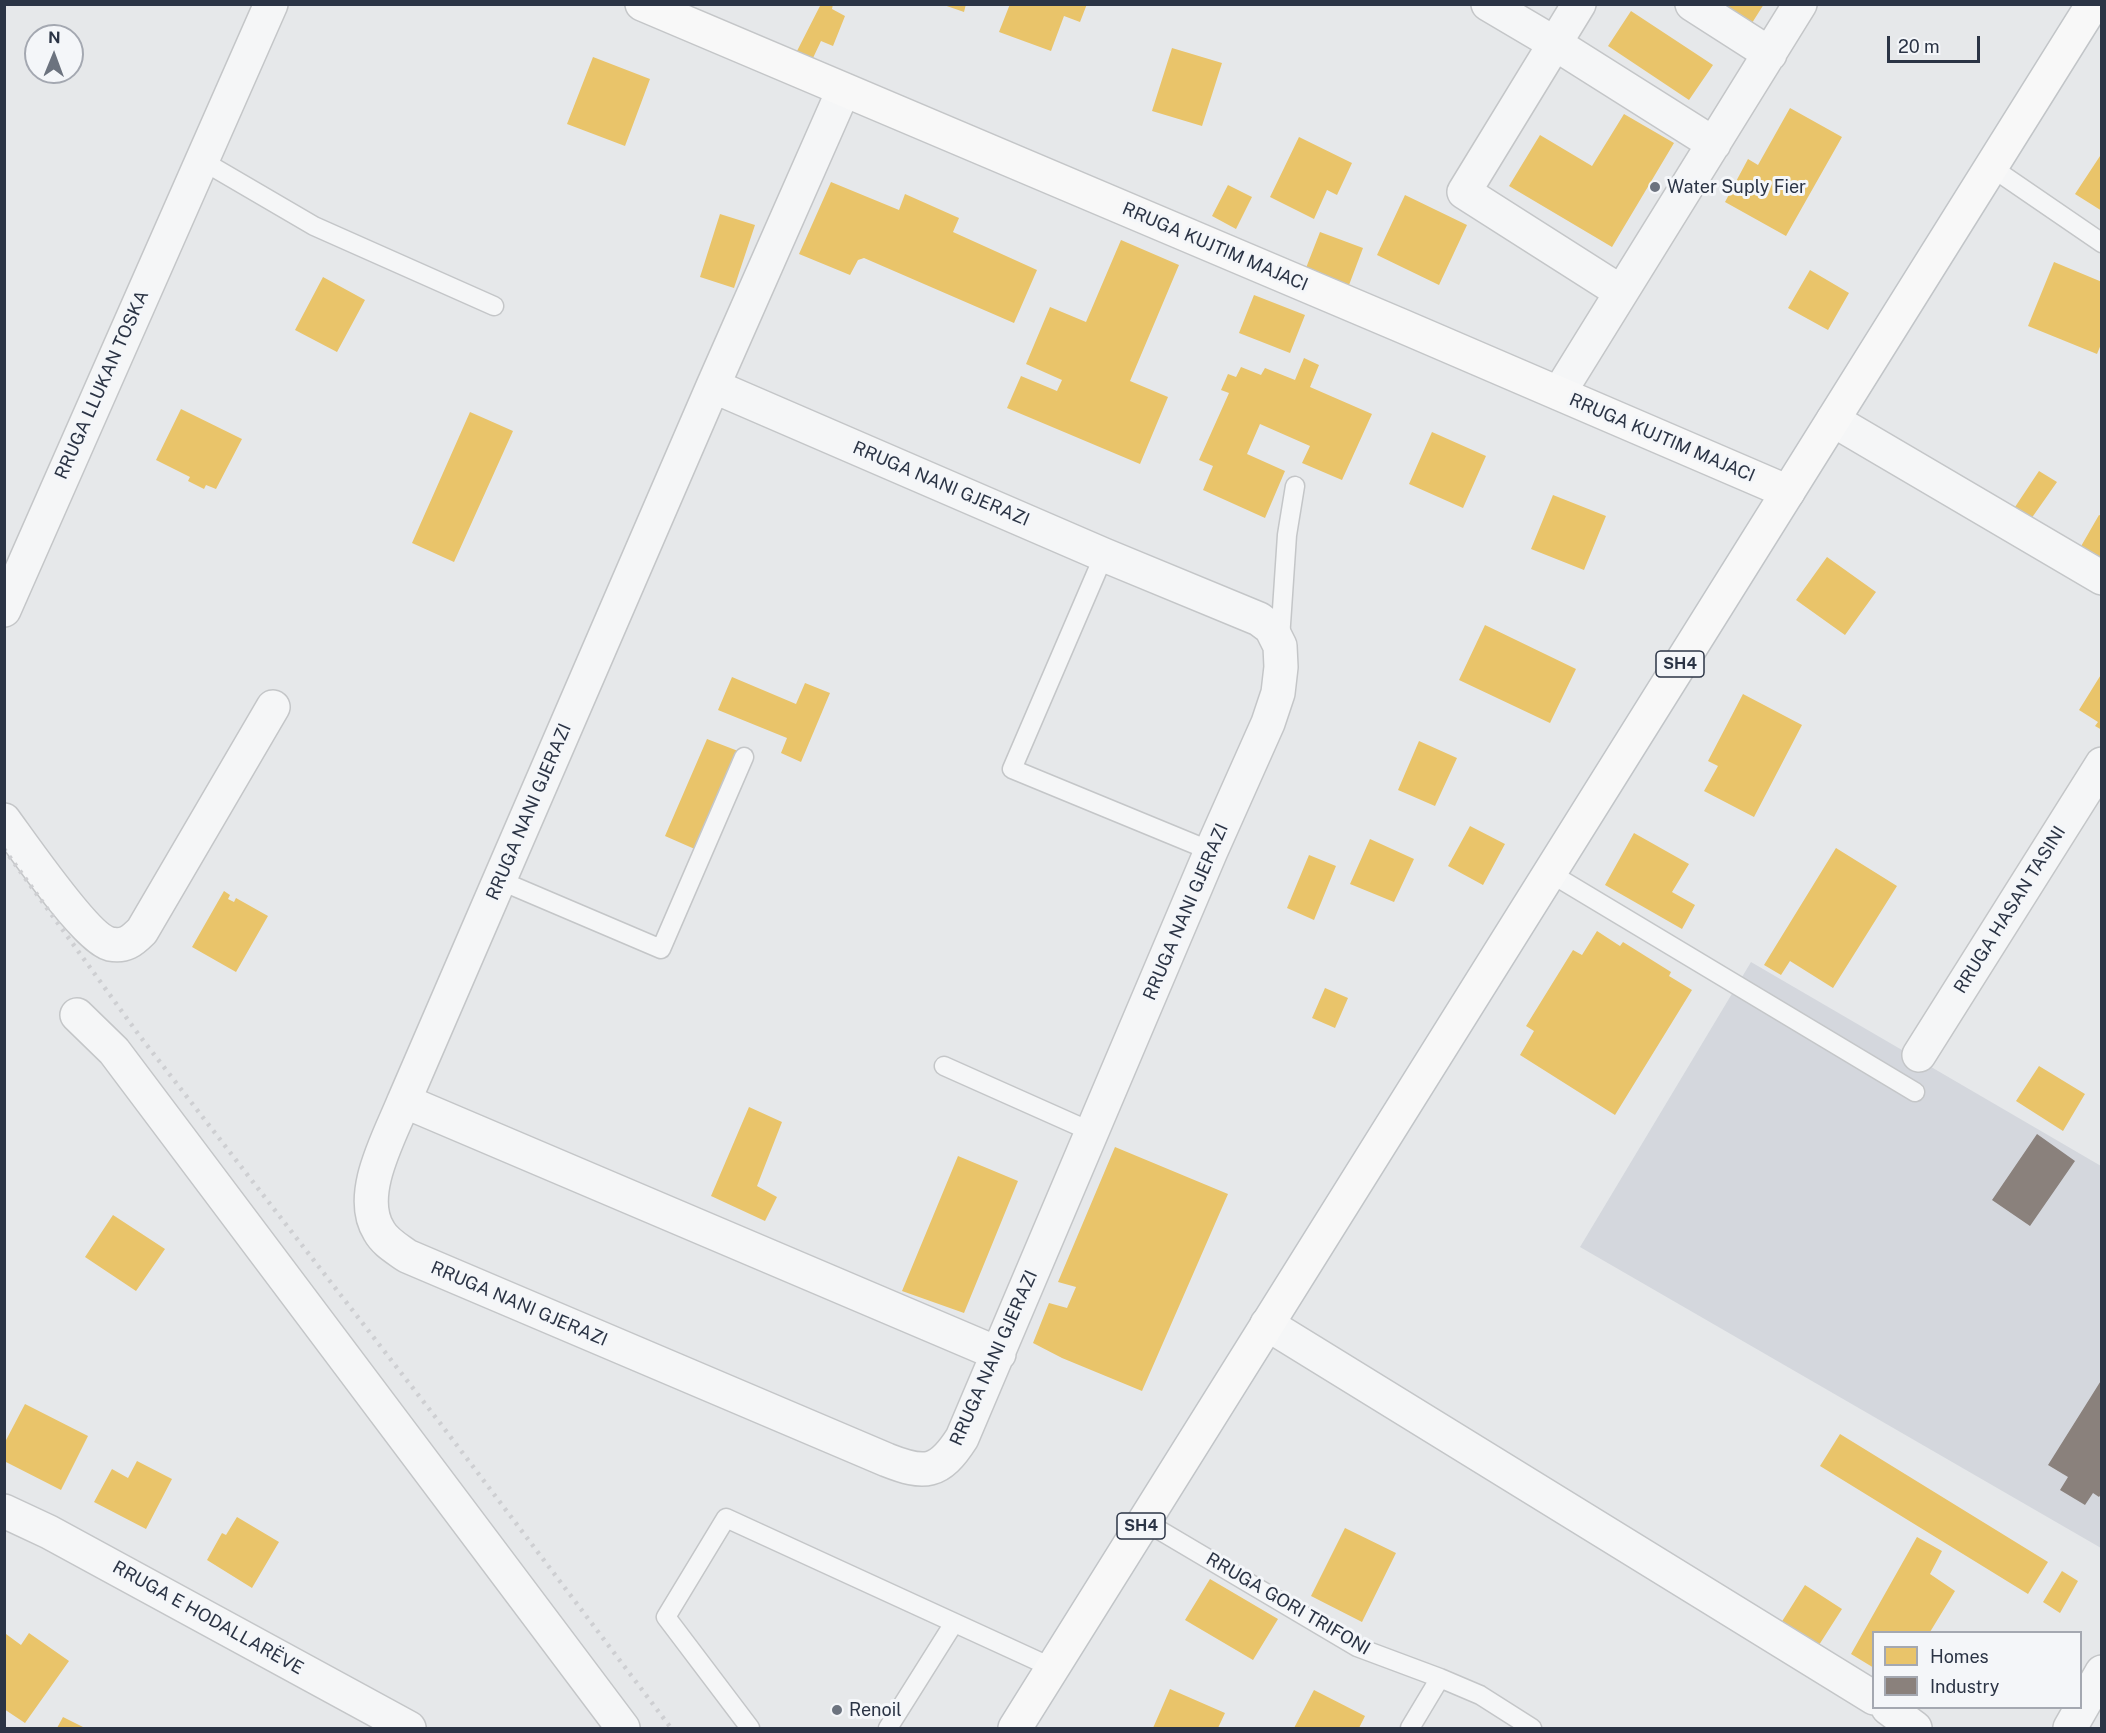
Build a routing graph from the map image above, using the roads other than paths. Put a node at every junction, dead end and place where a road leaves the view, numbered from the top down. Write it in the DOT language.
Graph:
graph roads {
  1 [pos="271,4"];
  2 [pos="642,4"];
  3 [pos="1488,4"];
  4 [pos="1579,4"];
  5 [pos="1692,4"];
  6 [pos="1800,4"];
  7 [pos="2093,4"];
  8 [pos="1554,43"];
  9 [pos="1770,54"];
  10 [pos="843,91"];
  11 [pos="1714,144"];
  12 [pos="201,160"];
  13 [pos="1991,167"];
  14 [pos="2102,243"];
  15 [pos="1621,292"];
  16 [pos="494,306"];
  17 [pos="713,386"];
  18 [pos="1559,393"];
  19 [pos="1833,420"];
  20 [pos="1295,486"];
  21 [pos="1788,492"];
  22 [pos="1104,555"];
  23 [pos="2102,578"];
  24 [pos="4,610"];
  25 [pos="1280,646"];
  26 [pos="273,707"];
  27 [pos="744,757"];
  28 [pos="2102,764"];
  29 [pos="4,820"];
  30 [pos="1211,851"];
  31 [pos="1550,873"];
  32 [pos="499,880"];
  33 [pos="76,1015"];
  34 [pos="1918,1055"];
  35 [pos="944,1066"];
  36 [pos="1915,1092"];
  37 [pos="404,1101"];
  38 [pos="1092,1132"];
  39 [pos="1268,1324"];
  40 [pos="999,1354"];
  41 [pos="4,1511"];
  42 [pos="1144,1521"];
  43 [pos="954,1623"];
  44 [pos="1053,1668"];
  45 [pos="2102,1672"];
  46 [pos="1440,1678"];
  47 [pos="1872,1697"];
  48 [pos="2082,1707"];
  49 [pos="2081,1709"];
  50 [pos="409,1728"];
  51 [pos="623,1728"];
  52 [pos="750,1728"];
  53 [pos="888,1728"];
  54 [pos="1015,1728"];
  55 [pos="1410,1728"];
  56 [pos="1532,1728"];
  57 [pos="2070,1728"];
  1 -- 12 [label="street, RRUGA LLUKAN TOSKA"];
  2 -- 10 [label="main road, RRUGA KUJTIM MAJACI"];
  3 -- 8 [label="street"];
  4 -- 8 [label="street"];
  5 -- 9 [label="street"];
  6 -- 9 [label="street"];
  7 -- 13 [label="main road, SH4"];
  8 -- 11 [label="street"];
  8 -- 15 [label="street"];
  9 -- 11 [label="street"];
  10 -- 17 [label="street, RRUGA NANI GJERAZI"];
  10 -- 18 [label="main road, RRUGA KUJTIM MAJACI"];
  11 -- 15 [label="street"];
  12 -- 16 [label="lane"];
  12 -- 24 [label="street, RRUGA LLUKAN TOSKA"];
  13 -- 14 [label="lane"];
  13 -- 19 [label="main road, SH4"];
  15 -- 18 [label="street"];
  17 -- 22 [label="street, RRUGA NANI GJERAZI"];
  17 -- 32 [label="street, RRUGA NANI GJERAZI"];
  18 -- 21 [label="main road, RRUGA KUJTIM MAJACI"];
  19 -- 21 [label="main road, SH4"];
  19 -- 23 [label="street"];
  20 -- 25 [label="lane"];
  21 -- 31 [label="main road, SH4"];
  22 -- 25 [label="street, RRUGA NANI GJERAZI"];
  22 -- 30 [label="lane"];
  25 -- 30 [label="street, RRUGA NANI GJERAZI"];
  26 -- 29 [label="street"];
  27 -- 32 [label="lane"];
  28 -- 34 [label="street, RRUGA HASAN TASINI"];
  30 -- 38 [label="street, RRUGA NANI GJERAZI"];
  31 -- 36 [label="lane"];
  31 -- 39 [label="main road, SH4"];
  32 -- 37 [label="street, RRUGA NANI GJERAZI"];
  33 -- 51 [label="street"];
  35 -- 38 [label="lane"];
  37 -- 40 [label="street"];
  37 -- 40 [label="street, RRUGA NANI GJERAZI"];
  38 -- 40 [label="street, RRUGA NANI GJERAZI"];
  39 -- 42 [label="main road, SH4"];
  39 -- 47 [label="street"];
  41 -- 50 [label="street, RRUGA E HODALLARËVE"];
  42 -- 44 [label="main road, SH4"];
  42 -- 46 [label="lane, RRUGA GORI TRIFONI"];
  43 -- 44 [label="lane"];
  43 -- 52 [label="lane"];
  43 -- 53 [label="lane"];
  44 -- 54 [label="main road, SH4"];
  45 -- 48 [label="street"];
  46 -- 55 [label="lane"];
  46 -- 56 [label="lane, RRUGA GORI TRIFONI"];
  49 -- 57 [label="street"];
}
